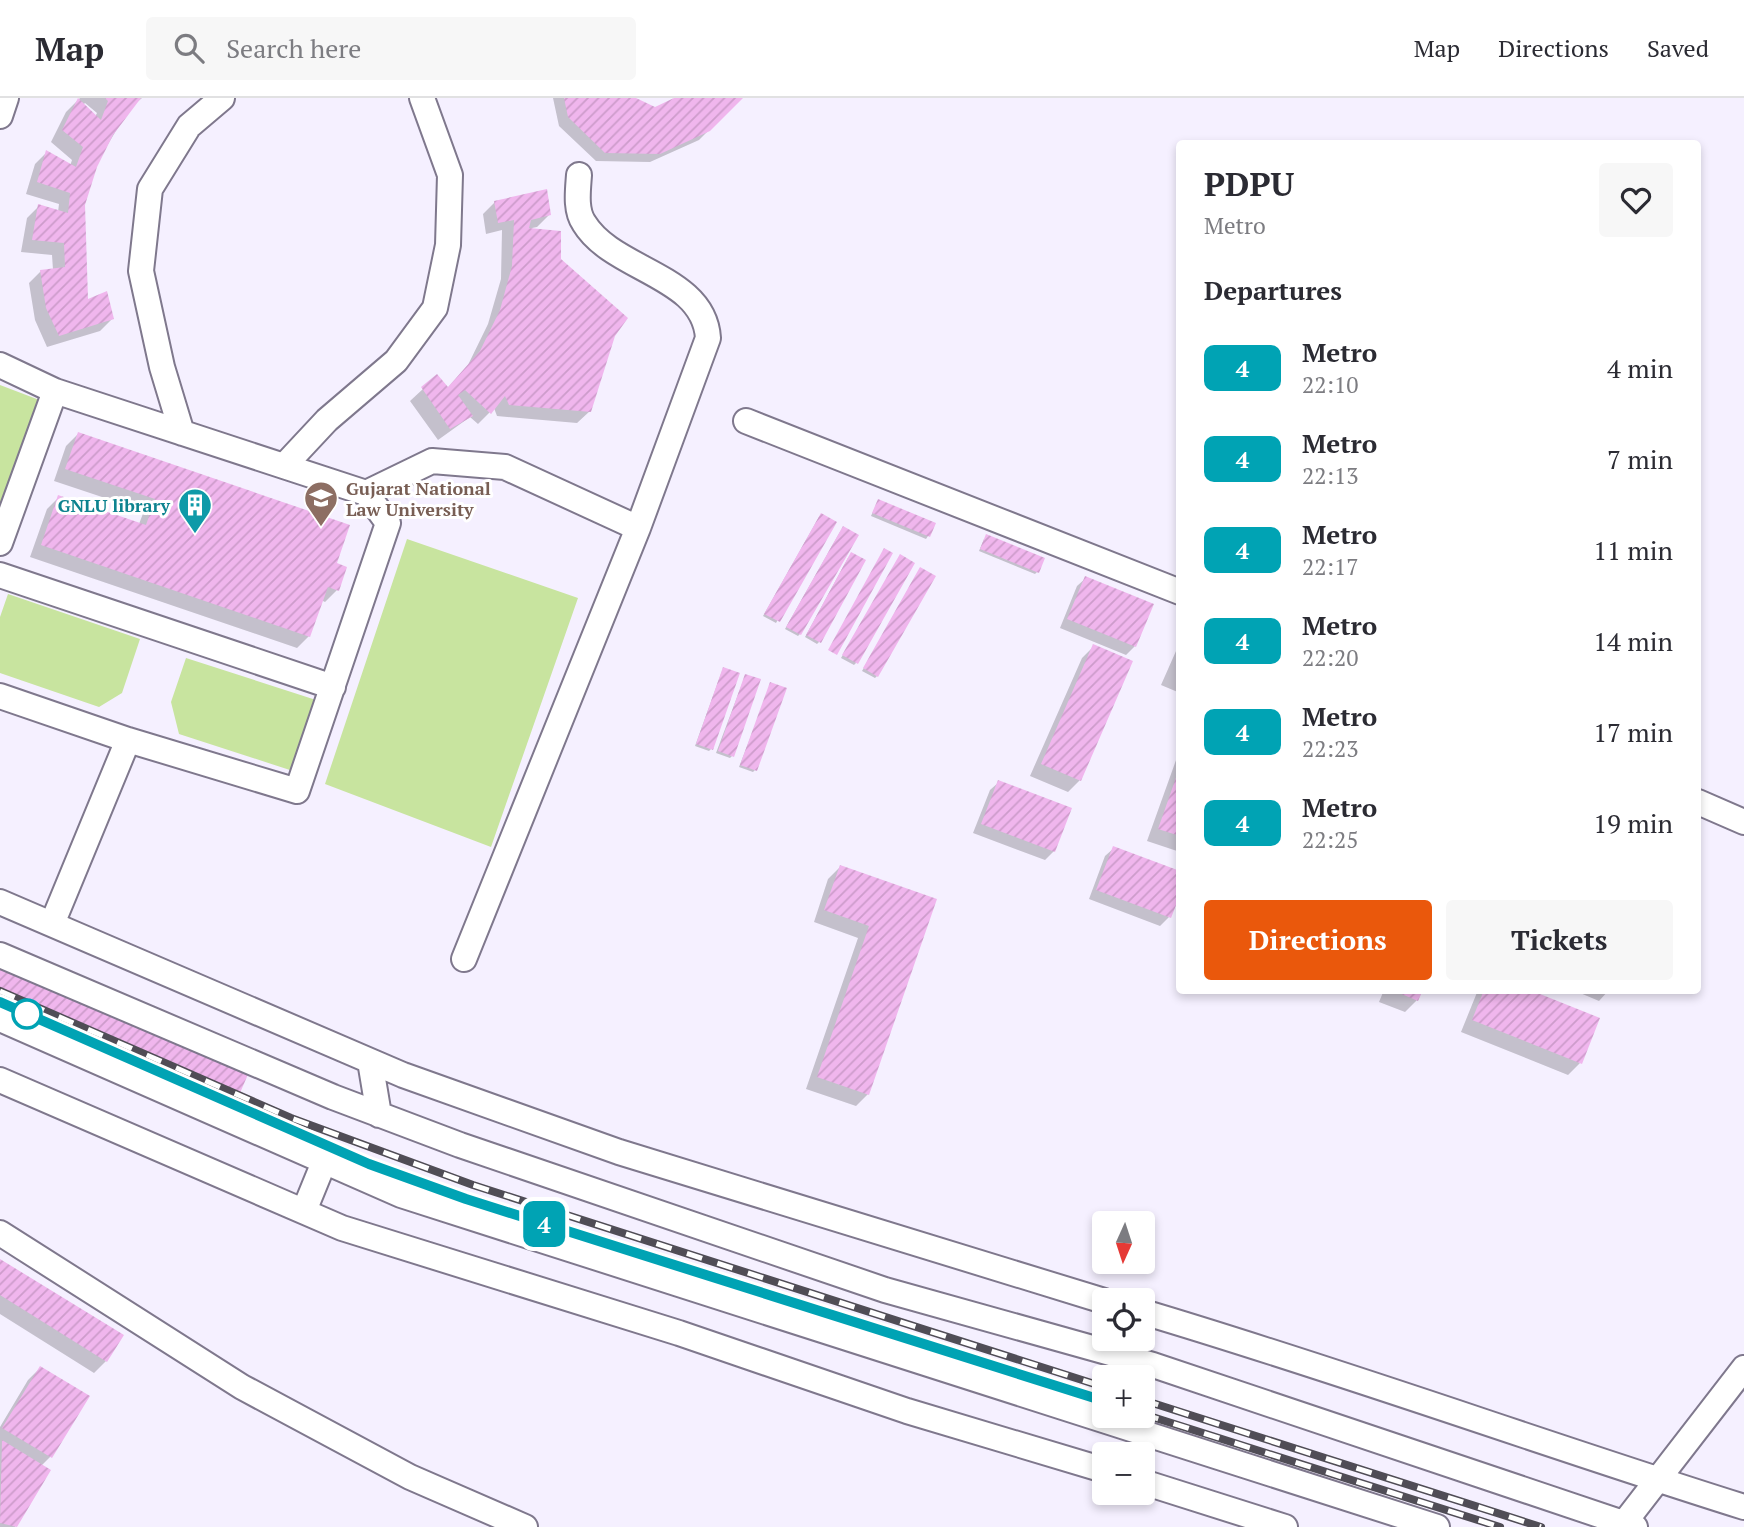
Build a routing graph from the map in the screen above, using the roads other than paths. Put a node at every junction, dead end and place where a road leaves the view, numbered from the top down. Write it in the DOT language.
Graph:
graph roads {
  1 [pos="6,98"];
  2 [pos="222,98"];
  3 [pos="422,98"];
  4 [pos="0,116"];
  5 [pos="579,175"];
  6 [pos="0,365"];
  7 [pos="55,391"];
  8 [pos="746,421"];
  9 [pos="182,433"];
  10 [pos="284,466"];
  11 [pos="366,493"];
  12 [pos="638,528"];
  13 [pos="0,543"];
  14 [pos="0,575"];
  15 [pos="1176,590"];
  16 [pos="333,687"];
  17 [pos="0,695"];
  18 [pos="128,740"];
  19 [pos="1701,803"];
  20 [pos="1744,822"];
  21 [pos="0,902"];
  22 [pos="52,924"];
  23 [pos="0,955"];
  24 [pos="464,959"];
  25 [pos="0,1019"];
  26 [pos="369,1061"];
  27 [pos="0,1080"];
  28 [pos="379,1115"];
  29 [pos="324,1162"];
  30 [pos="304,1211"];
  31 [pos="0,1233"];
  32 [pos="1092,1297"];
  33 [pos="1155,1316"];
  34 [pos="1744,1368"];
  35 [pos="1092,1466"];
  36 [pos="1657,1478"];
  37 [pos="1155,1486"];
  38 [pos="1744,1507"];
  39 [pos="1626,1526"];
  40 [pos="525,1527"];
  41 [pos="1285,1527"];
  42 [pos="1437,1527"];
  1 -- 4 [label="street"];
  2 -- 9 [label="street"];
  3 -- 10 [label="street"];
  5 -- 12 [label="street"];
  6 -- 7 [label="street"];
  7 -- 9 [label="street"];
  7 -- 13 [label="street"];
  8 -- 15 [label="street"];
  9 -- 10 [label="street"];
  10 -- 11 [label="street"];
  11 -- 12 [label="street"];
  11 -- 16 [label="street"];
  12 -- 24 [label="street"];
  14 -- 16 [label="street"];
  16 -- 18 [label="street"];
  17 -- 18 [label="street"];
  18 -- 22 [label="street"];
  19 -- 20 [label="street"];
  21 -- 22 [label="street"];
  22 -- 26 [label="street"];
  23 -- 28 [label="street"];
  25 -- 29 [label="street"];
  26 -- 28 [label="street"];
  26 -- 32 [label="street"];
  27 -- 30 [label="street"];
  28 -- 39 [label="street"];
  29 -- 30 [label="street"];
  29 -- 42 [label="street"];
  30 -- 35 [label="street"];
  31 -- 40 [label="street"];
  33 -- 36 [label="street"];
  34 -- 36 [label="street"];
  36 -- 38 [label="street"];
  36 -- 39 [label="street"];
  37 -- 41 [label="street"];
}
